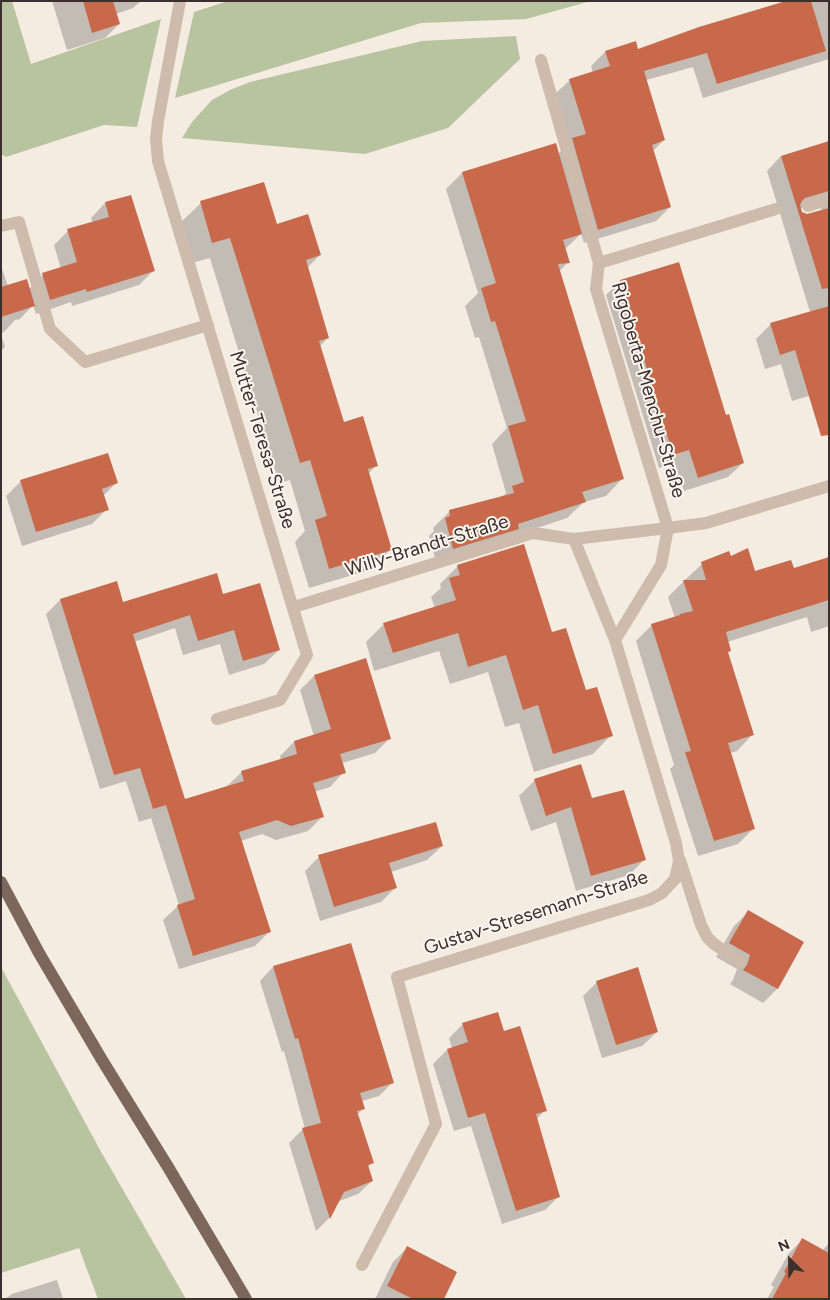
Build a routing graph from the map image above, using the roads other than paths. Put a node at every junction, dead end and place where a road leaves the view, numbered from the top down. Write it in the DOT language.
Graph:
graph roads {
  1 [pos="180,1"];
  2 [pos="541,60"];
  3 [pos="829,199"];
  4 [pos="808,206"];
  5 [pos="776,209"];
  6 [pos="1,226"];
  7 [pos="598,263"];
  8 [pos="208,325"];
  9 [pos="829,486"];
  10 [pos="668,528"];
  11 [pos="574,539"];
  12 [pos="294,607"];
  13 [pos="615,640"];
  14 [pos="217,719"];
  15 [pos="679,855"];
  16 [pos="1,882"];
  17 [pos="740,961"];
  18 [pos="362,1265"];
  19 [pos="246,1299"];
  1 -- 8 [label="street, Mutter-Teresa-Straße"];
  2 -- 7 [label="street, Rigoberta-Menchu-Straße"];
  3 -- 4 [label="street"];
  5 -- 7 [label="street"];
  6 -- 8 [label="street"];
  7 -- 10 [label="street, Rigoberta-Menchu-Straße"];
  8 -- 12 [label="street, Mutter-Teresa-Straße"];
  9 -- 10 [label="street, Willy-Brandt-Straße"];
  10 -- 11 [label="street, Willy-Brandt-Straße"];
  10 -- 13 [label="street"];
  11 -- 12 [label="street, Willy-Brandt-Straße"];
  11 -- 13 [label="street"];
  12 -- 14 [label="street, Mutter-Teresa-Straße"];
  13 -- 15 [label="street, Gustav-Stresemann-Straße"];
  15 -- 17 [label="street"];
  15 -- 18 [label="street, Gustav-Stresemann-Straße"];
  16 -- 19 [label="main road"];
}
